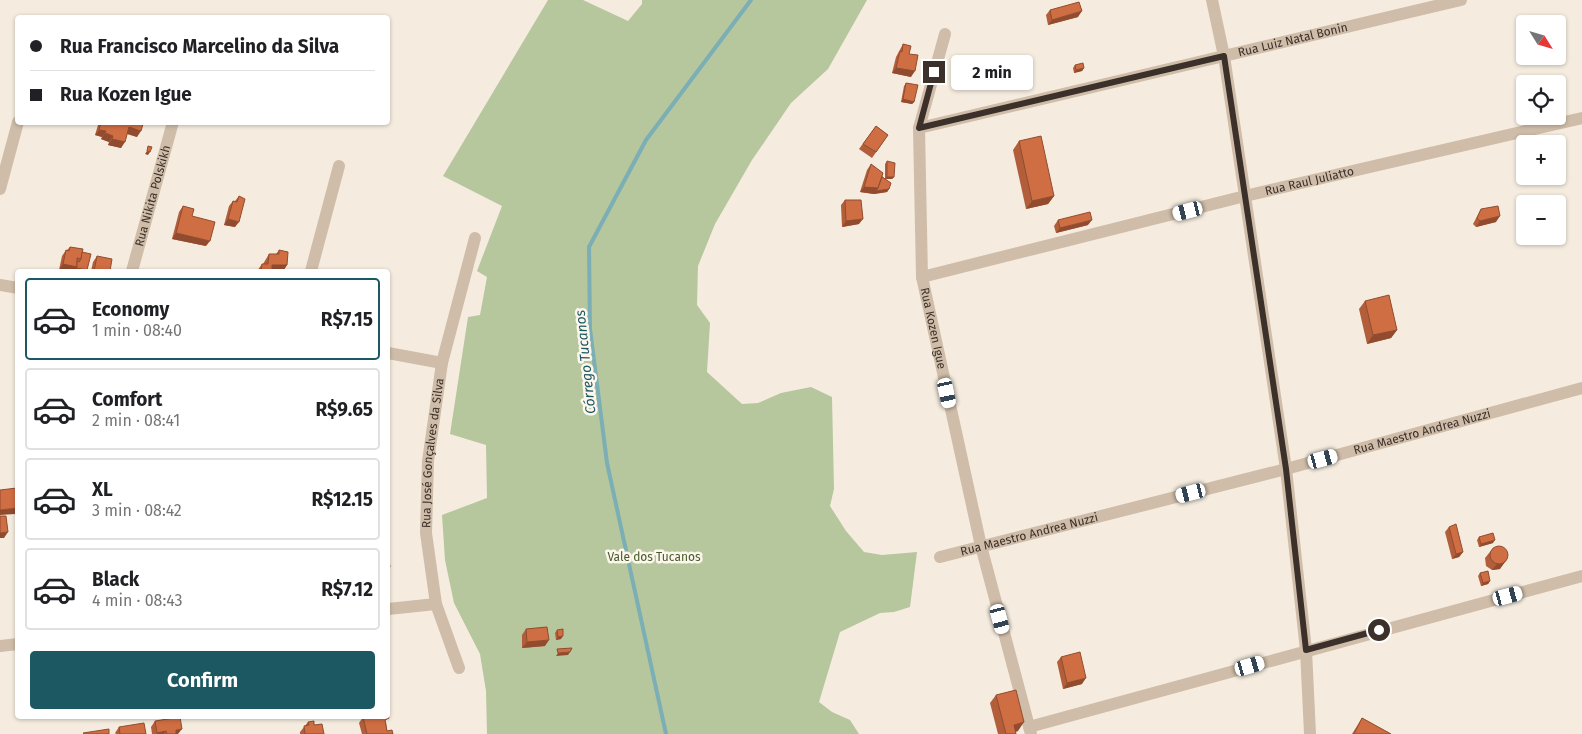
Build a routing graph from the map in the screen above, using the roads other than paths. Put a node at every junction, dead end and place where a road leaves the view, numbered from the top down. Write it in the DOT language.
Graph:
graph roads {
  1 [pos="1212,0"];
  2 [pos="1458,0"];
  3 [pos="945,34"];
  4 [pos="1224,56"];
  5 [pos="1582,118"];
  6 [pos="17,125"];
  7 [pos="172,125"];
  8 [pos="919,128"];
  9 [pos="339,166"];
  10 [pos="0,189"];
  11 [pos="1245,196"];
  12 [pos="475,238"];
  13 [pos="133,269"];
  14 [pos="312,269"];
  15 [pos="922,277"];
  16 [pos="0,284"];
  17 [pos="15,287"];
  18 [pos="390,354"];
  19 [pos="442,363"];
  20 [pos="1582,388"];
  21 [pos="1286,469"];
  22 [pos="981,546"];
  23 [pos="940,557"];
  24 [pos="1582,576"];
  25 [pos="436,604"];
  26 [pos="390,609"];
  27 [pos="15,644"];
  28 [pos="0,646"];
  29 [pos="1306,650"];
  30 [pos="459,668"];
  31 [pos="1030,731"];
  32 [pos="1310,734"];
  1 -- 4 [label="street"];
  2 -- 4 [label="street, Rua Luiz Natal Bonin"];
  3 -- 8 [label="street, Rua Kozen Igue"];
  4 -- 8 [label="street, Rua Luiz Natal Bonin"];
  4 -- 11 [label="street"];
  5 -- 11 [label="street, Rua Raul Juliatto"];
  6 -- 10 [label="street"];
  7 -- 13 [label="street, Rua Nikita Polskikh"];
  8 -- 15 [label="street, Rua Kozen Igue"];
  9 -- 14 [label="street"];
  11 -- 15 [label="street, Rua Raul Juliatto"];
  11 -- 21 [label="street"];
  12 -- 19 [label="street, Rua José Gonçalves da Silva"];
  15 -- 22 [label="street, Rua Kozen Igue"];
  16 -- 17 [label="street"];
  18 -- 19 [label="street"];
  19 -- 25 [label="street, Rua José Gonçalves da Silva"];
  20 -- 21 [label="street, Rua Maestro Andrea Nuzzi"];
  21 -- 22 [label="street, Rua Maestro Andrea Nuzzi"];
  21 -- 29 [label="street"];
  22 -- 23 [label="street, Rua Maestro Andrea Nuzzi"];
  22 -- 31 [label="street, Rua Kozen Igue"];
  24 -- 29 [label="street"];
  25 -- 26 [label="street"];
  25 -- 30 [label="street, Rua José Gonçalves da Silva"];
  27 -- 28 [label="street"];
  29 -- 31 [label="street"];
  29 -- 32 [label="street"];
}
